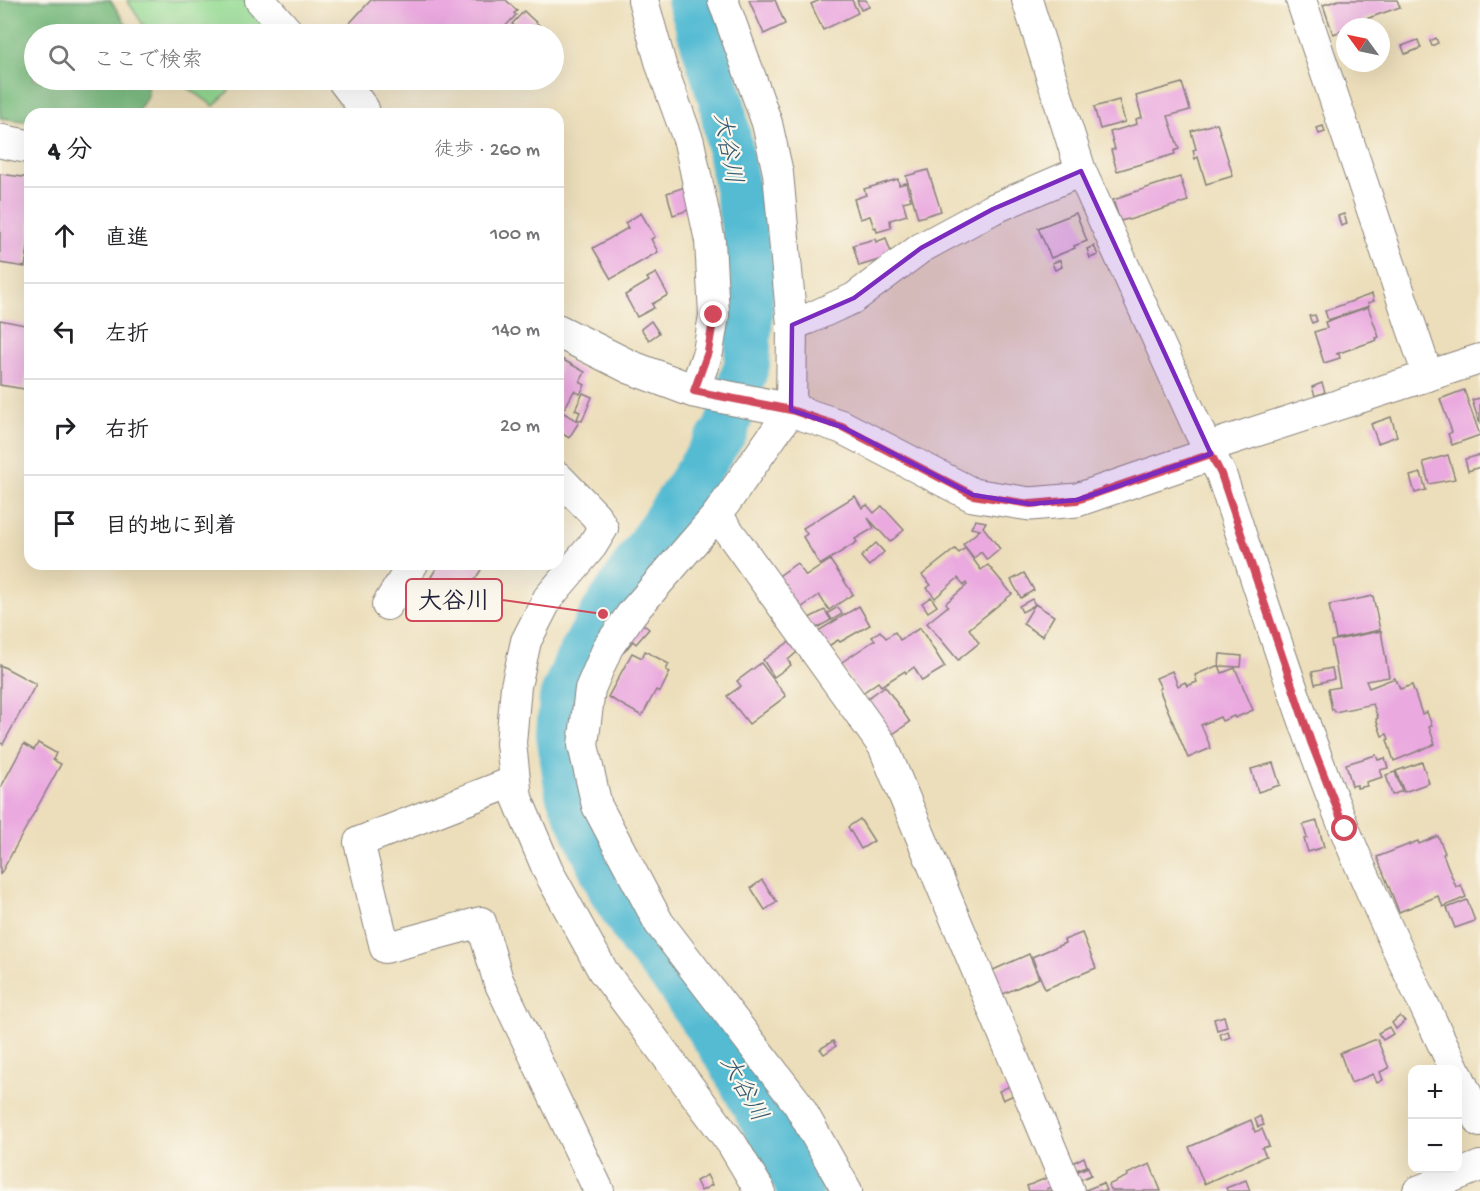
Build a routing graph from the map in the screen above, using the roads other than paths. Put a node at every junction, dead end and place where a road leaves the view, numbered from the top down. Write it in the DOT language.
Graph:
graph roads {
  1 [pos="260,0"];
  2 [pos="643,0"];
  3 [pos="723,0"];
  4 [pos="1027,0"];
  5 [pos="1301,0"];
  6 [pos="281,24"];
  7 [pos="350,90"];
  8 [pos="363,108"];
  9 [pos="0,141"];
  10 [pos="24,146"];
  11 [pos="1081,171"];
  12 [pos="792,325"];
  13 [pos="564,334"];
  14 [pos="1480,359"];
  15 [pos="1428,376"];
  16 [pos="702,392"];
  17 [pos="791,410"];
  18 [pos="1209,451"];
  19 [pos="564,483"];
  20 [pos="717,515"];
  21 [pos="409,570"];
  22 [pos="387,605"];
  23 [pos="516,781"];
  24 [pos="1463,1073"];
  25 [pos="1480,1122"];
  26 [pos="1480,1166"];
  27 [pos="599,1191"];
  28 [pos="760,1191"];
  29 [pos="847,1191"];
  30 [pos="1069,1191"];
  31 [pos="1418,1191"];
  1 -- 6 [label="street"];
  2 -- 16 [label="street"];
  3 -- 12 [label="street"];
  4 -- 11 [label="street"];
  5 -- 15 [label="street"];
  7 -- 8 [label="street"];
  9 -- 10 [label="street"];
  11 -- 12 [label="street"];
  11 -- 18 [label="street"];
  12 -- 17 [label="street"];
  13 -- 16 [label="street"];
  14 -- 15 [label="street"];
  15 -- 18 [label="street"];
  16 -- 17 [label="street"];
  17 -- 18 [label="street"];
  17 -- 20 [label="street"];
  18 -- 24 [label="street"];
  19 -- 23 [label="street"];
  20 -- 29 [label="street"];
  20 -- 30 [label="street"];
  21 -- 22 [label="street"];
  23 -- 27 [label="street"];
  23 -- 28 [label="street"];
  24 -- 25 [label="street"];
  26 -- 31 [label="street"];
}
